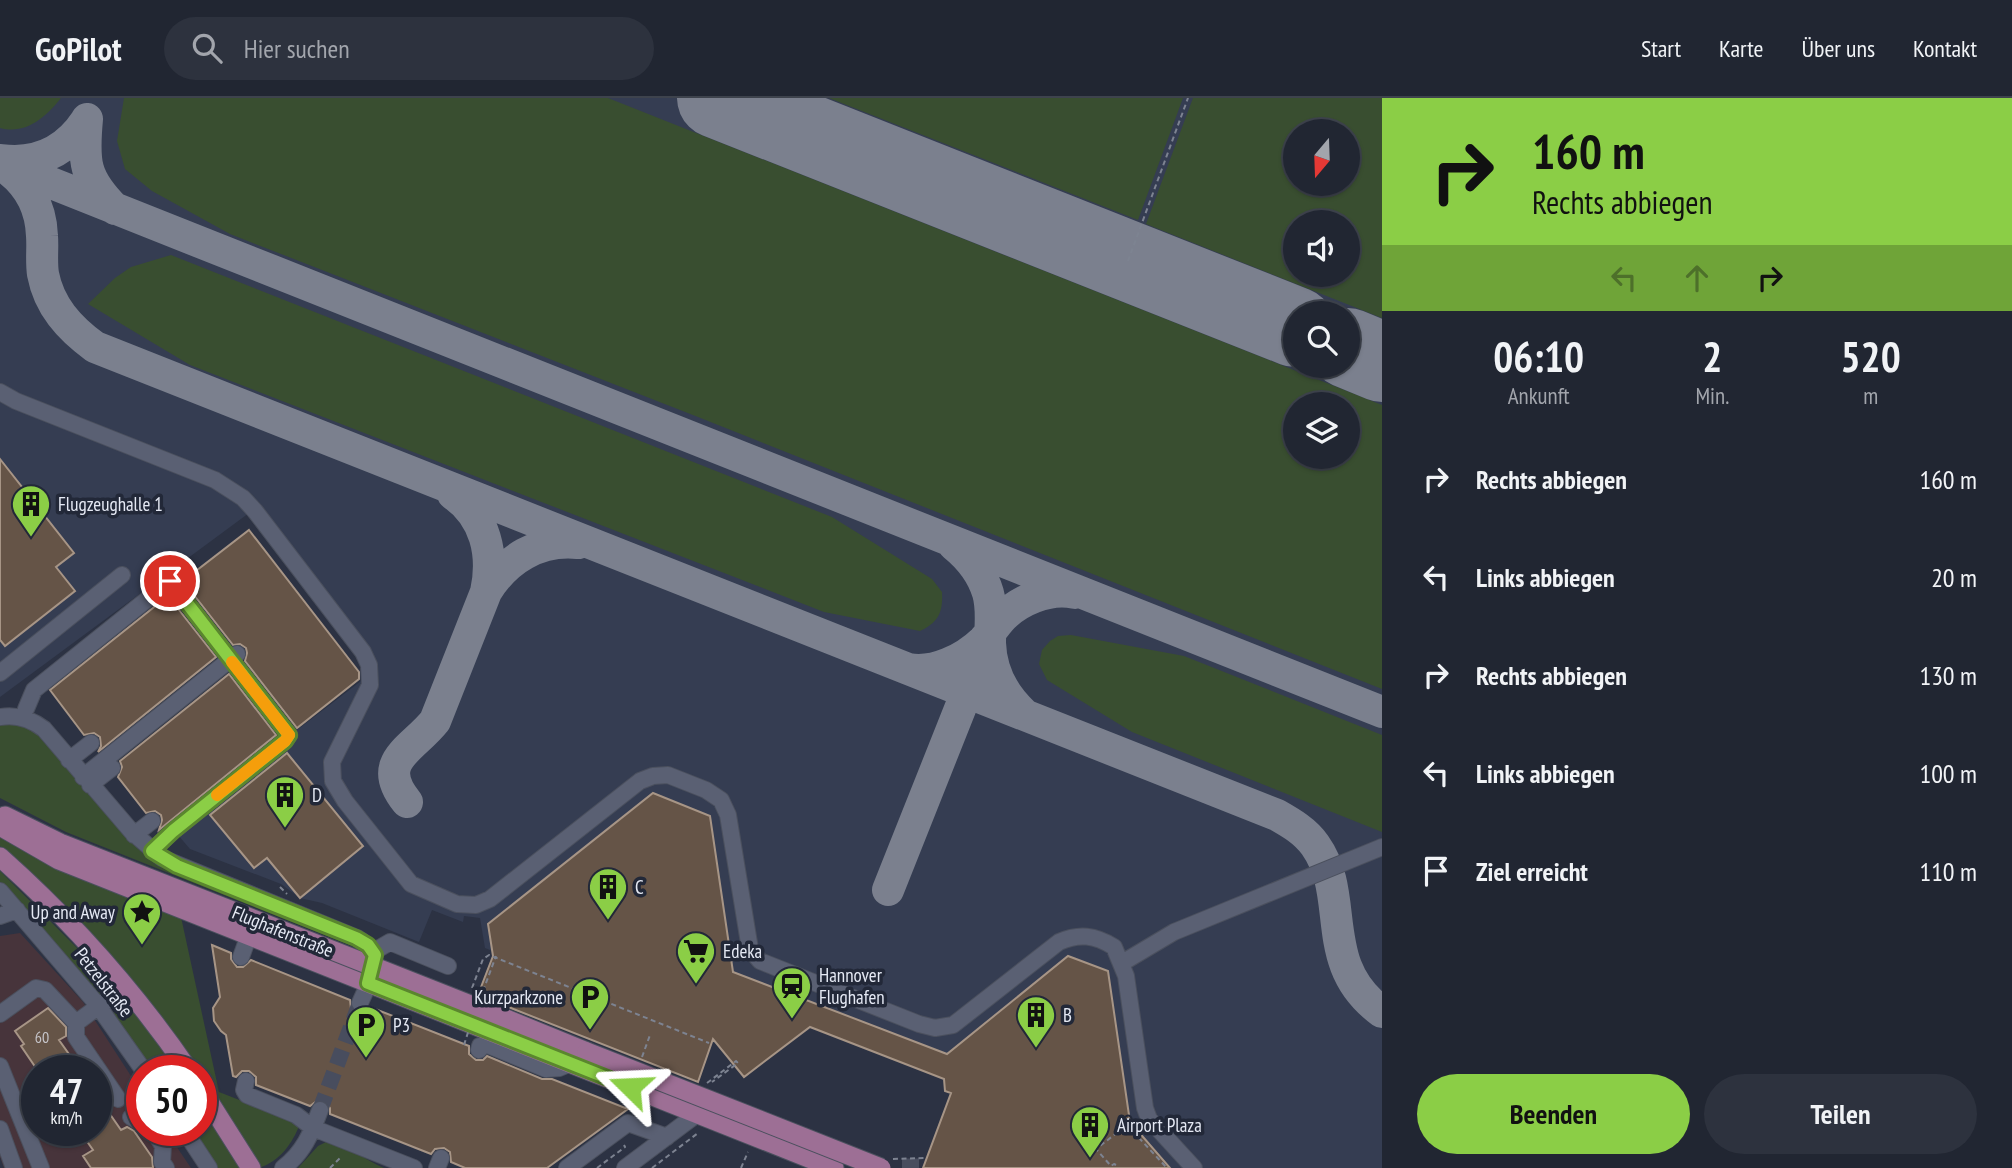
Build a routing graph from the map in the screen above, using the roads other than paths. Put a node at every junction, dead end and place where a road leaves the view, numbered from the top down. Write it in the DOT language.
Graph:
graph roads {
  1 [pos="0,392"];
  2 [pos="122,575"];
  3 [pos="234,656"];
  4 [pos="0,673"];
  5 [pos="50,690"];
  6 [pos="23,713"];
  7 [pos="0,717"];
  8 [pos="91,743"];
  9 [pos="69,760"];
  10 [pos="111,768"];
  11 [pos="87,781"];
  12 [pos="0,813"];
  13 [pos="152,821"];
  14 [pos="0,826"];
  15 [pos="134,835"];
  16 [pos="1382,846"];
  17 [pos="152,851"];
  18 [pos="0,857"];
  19 [pos="0,891"];
  20 [pos="17,910"];
  21 [pos="0,916"];
  22 [pos="249,935"];
  23 [pos="373,952"];
  24 [pos="241,957"];
  25 [pos="1122,963"];
  26 [pos="448,966"];
  27 [pos="368,983"];
  28 [pos="126,986"];
  29 [pos="360,1003"];
  30 [pos="99,1007"];
  31 [pos="0,1013"];
  32 [pos="76,1023"];
  33 [pos="479,1050"];
  34 [pos="134,1055"];
  35 [pos="177,1055"];
  36 [pos="571,1063"];
  37 [pos="0,1066"];
  38 [pos="246,1081"];
  39 [pos="118,1099"];
  40 [pos="320,1110"];
  41 [pos="217,1114"];
  42 [pos="702,1120"];
  43 [pos="313,1128"];
  44 [pos="0,1129"];
  45 [pos="667,1137"];
  46 [pos="163,1146"];
  47 [pos="194,1146"];
  48 [pos="886,1164"];
  49 [pos="206,1167"];
  50 [pos="14,1168"];
  51 [pos="41,1168"];
  52 [pos="166,1168"];
  53 [pos="251,1168"];
  54 [pos="283,1168"];
  55 [pos="414,1168"];
  56 [pos="567,1168"];
  57 [pos="625,1168"];
  58 [pos="834,1168"];
  59 [pos="1194,1168"];
  1 -- 25 [label="street"];
  2 -- 4 [label="street"];
  3 -- 6 [label="street"];
  3 -- 11 [label="street"];
  3 -- 17 [label="street"];
  5 -- 6 [label="street"];
  6 -- 7 [label="street"];
  6 -- 9 [label="street"];
  8 -- 9 [label="street"];
  9 -- 11 [label="street"];
  10 -- 11 [label="street"];
  11 -- 15 [label="street"];
  12 -- 48 [label="main road, Flughafenstraße, bridge"];
  13 -- 15 [label="street"];
  14 -- 22 [label="main road, Flughafenstraße"];
  15 -- 17 [label="street"];
  16 -- 25 [label="street"];
  17 -- 23 [label="street"];
  18 -- 28 [label="main road"];
  19 -- 20 [label="street, Petzelstraße"];
  20 -- 21 [label="street"];
  20 -- 30 [label="street, Petzelstraße"];
  22 -- 24 [label="street"];
  22 -- 27 [label="main road, Flughafenstraße"];
  23 -- 26 [label="street"];
  23 -- 27 [label="street"];
  25 -- 59 [label="street"];
  27 -- 29 [label="street"];
  27 -- 36 [label="main road, Flughafenstraße"];
  28 -- 30 [label="street"];
  28 -- 35 [label="main road"];
  30 -- 32 [label="street"];
  30 -- 34 [label="street, Petzelstraße"];
  31 -- 32 [label="street"];
  32 -- 39 [label="street"];
  33 -- 36 [label="street"];
  36 -- 42 [label="main road, Flughafenstraße"];
  37 -- 51 [label="street"];
  38 -- 43 [label="street"];
  40 -- 43 [label="street"];
  41 -- 53 [label="main road"];
  42 -- 45 [label="street"];
  42 -- 58 [label="main road, Flughafenstraße"];
  43 -- 54 [label="street"];
  43 -- 55 [label="street"];
  44 -- 50 [label="street"];
  45 -- 56 [label="street"];
  45 -- 57 [label="street"];
  46 -- 52 [label="street"];
  47 -- 49 [label="street"];
}
